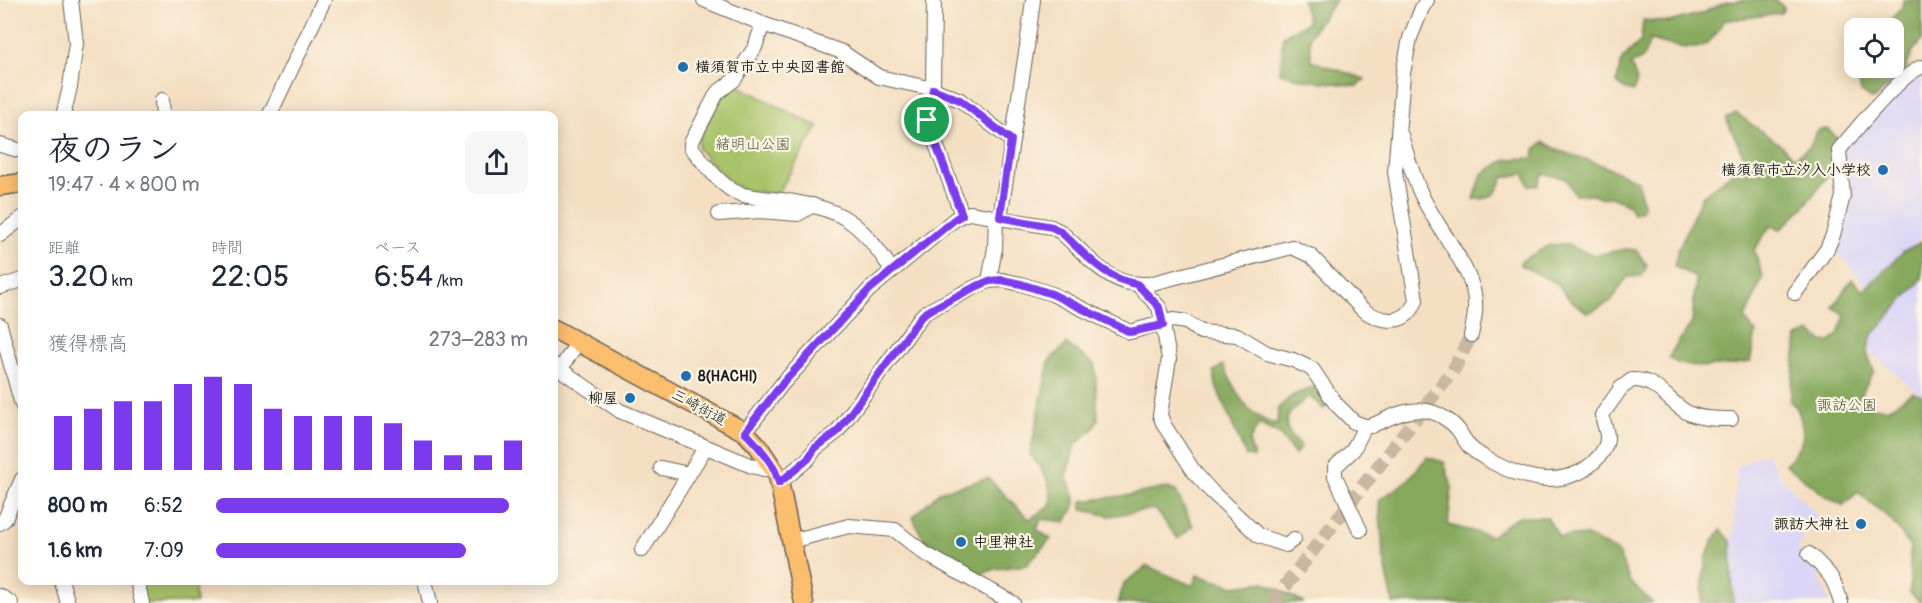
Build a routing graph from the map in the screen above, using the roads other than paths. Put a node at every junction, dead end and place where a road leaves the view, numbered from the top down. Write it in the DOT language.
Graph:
graph roads {
  1 [pos="71,0"];
  2 [pos="324,0"];
  3 [pos="704,0"];
  4 [pos="934,0"];
  5 [pos="1033,0"];
  6 [pos="1427,0"];
  7 [pos="763,24"];
  8 [pos="1922,68"];
  9 [pos="933,89"];
  10 [pos="162,100"];
  11 [pos="64,111"];
  12 [pos="163,111"];
  13 [pos="272,111"];
  14 [pos="1398,124"];
  15 [pos="1011,140"];
  16 [pos="0,145"];
  17 [pos="18,150"];
  18 [pos="18,184"];
  19 [pos="0,186"];
  20 [pos="813,205"];
  21 [pos="718,214"];
  22 [pos="962,215"];
  23 [pos="998,217"];
  24 [pos="18,221"];
  25 [pos="0,235"];
  26 [pos="892,270"];
  27 [pos="18,281"];
  28 [pos="989,281"];
  29 [pos="1137,284"];
  30 [pos="0,287"];
  31 [pos="18,291"];
  32 [pos="1795,292"];
  33 [pos="0,296"];
  34 [pos="0,324"];
  35 [pos="1163,325"];
  36 [pos="558,331"];
  37 [pos="1471,334"];
  38 [pos="578,342"];
  39 [pos="558,366"];
  40 [pos="558,368"];
  41 [pos="18,390"];
  42 [pos="1731,419"];
  43 [pos="1365,426"];
  44 [pos="745,432"];
  45 [pos="705,448"];
  46 [pos="661,468"];
  47 [pos="689,474"];
  48 [pos="776,476"];
  49 [pos="18,488"];
  50 [pos="0,523"];
  51 [pos="1360,530"];
  52 [pos="1294,539"];
  53 [pos="791,542"];
  54 [pos="642,550"];
  55 [pos="1809,554"];
  56 [pos="63,585"];
  57 [pos="137,585"];
  58 [pos="426,585"];
  59 [pos="0,596"];
  60 [pos="10,603"];
  61 [pos="68,603"];
  62 [pos="142,603"];
  63 [pos="430,603"];
  64 [pos="804,603"];
  65 [pos="1013,603"];
  66 [pos="1841,603"];
  1 -- 11 [label="street"];
  2 -- 13 [label="street"];
  3 -- 7 [label="street"];
  4 -- 9 [label="street"];
  5 -- 15 [label="street"];
  6 -- 14 [label="street"];
  7 -- 9 [label="street"];
  7 -- 20 [label="street"];
  8 -- 32 [label="street"];
  9 -- 15 [label="street"];
  9 -- 22 [label="street"];
  10 -- 12 [label="street"];
  14 -- 29 [label="street"];
  14 -- 37 [label="street"];
  15 -- 23 [label="street"];
  16 -- 17 [label="street"];
  18 -- 19 [label="main road"];
  20 -- 21 [label="street"];
  20 -- 26 [label="street"];
  22 -- 23 [label="street"];
  22 -- 26 [label="street"];
  23 -- 28 [label="street"];
  23 -- 29 [label="street"];
  24 -- 25 [label="street"];
  26 -- 44 [label="street"];
  27 -- 30 [label="street"];
  28 -- 35 [label="street"];
  28 -- 48 [label="street"];
  29 -- 35 [label="street"];
  31 -- 33 [label="street"];
  34 -- 41 [label="street"];
  35 -- 43 [label="street"];
  35 -- 52 [label="street"];
  36 -- 38 [label="main road, 三崎街道"];
  38 -- 39 [label="street"];
  38 -- 44 [label="main road, 三崎街道"];
  40 -- 45 [label="street"];
  42 -- 43 [label="street"];
  43 -- 51 [label="street"];
  44 -- 48 [label="main road, 三崎街道"];
  45 -- 47 [label="street"];
  45 -- 48 [label="street"];
  46 -- 47 [label="street"];
  47 -- 54 [label="street"];
  48 -- 53 [label="main road, 三崎街道"];
  49 -- 50 [label="street"];
  53 -- 64 [label="main road, 三崎街道"];
  53 -- 65 [label="street"];
  55 -- 66 [label="street"];
  56 -- 61 [label="street"];
  57 -- 62 [label="street"];
  58 -- 63 [label="street"];
  59 -- 60 [label="street"];
}
